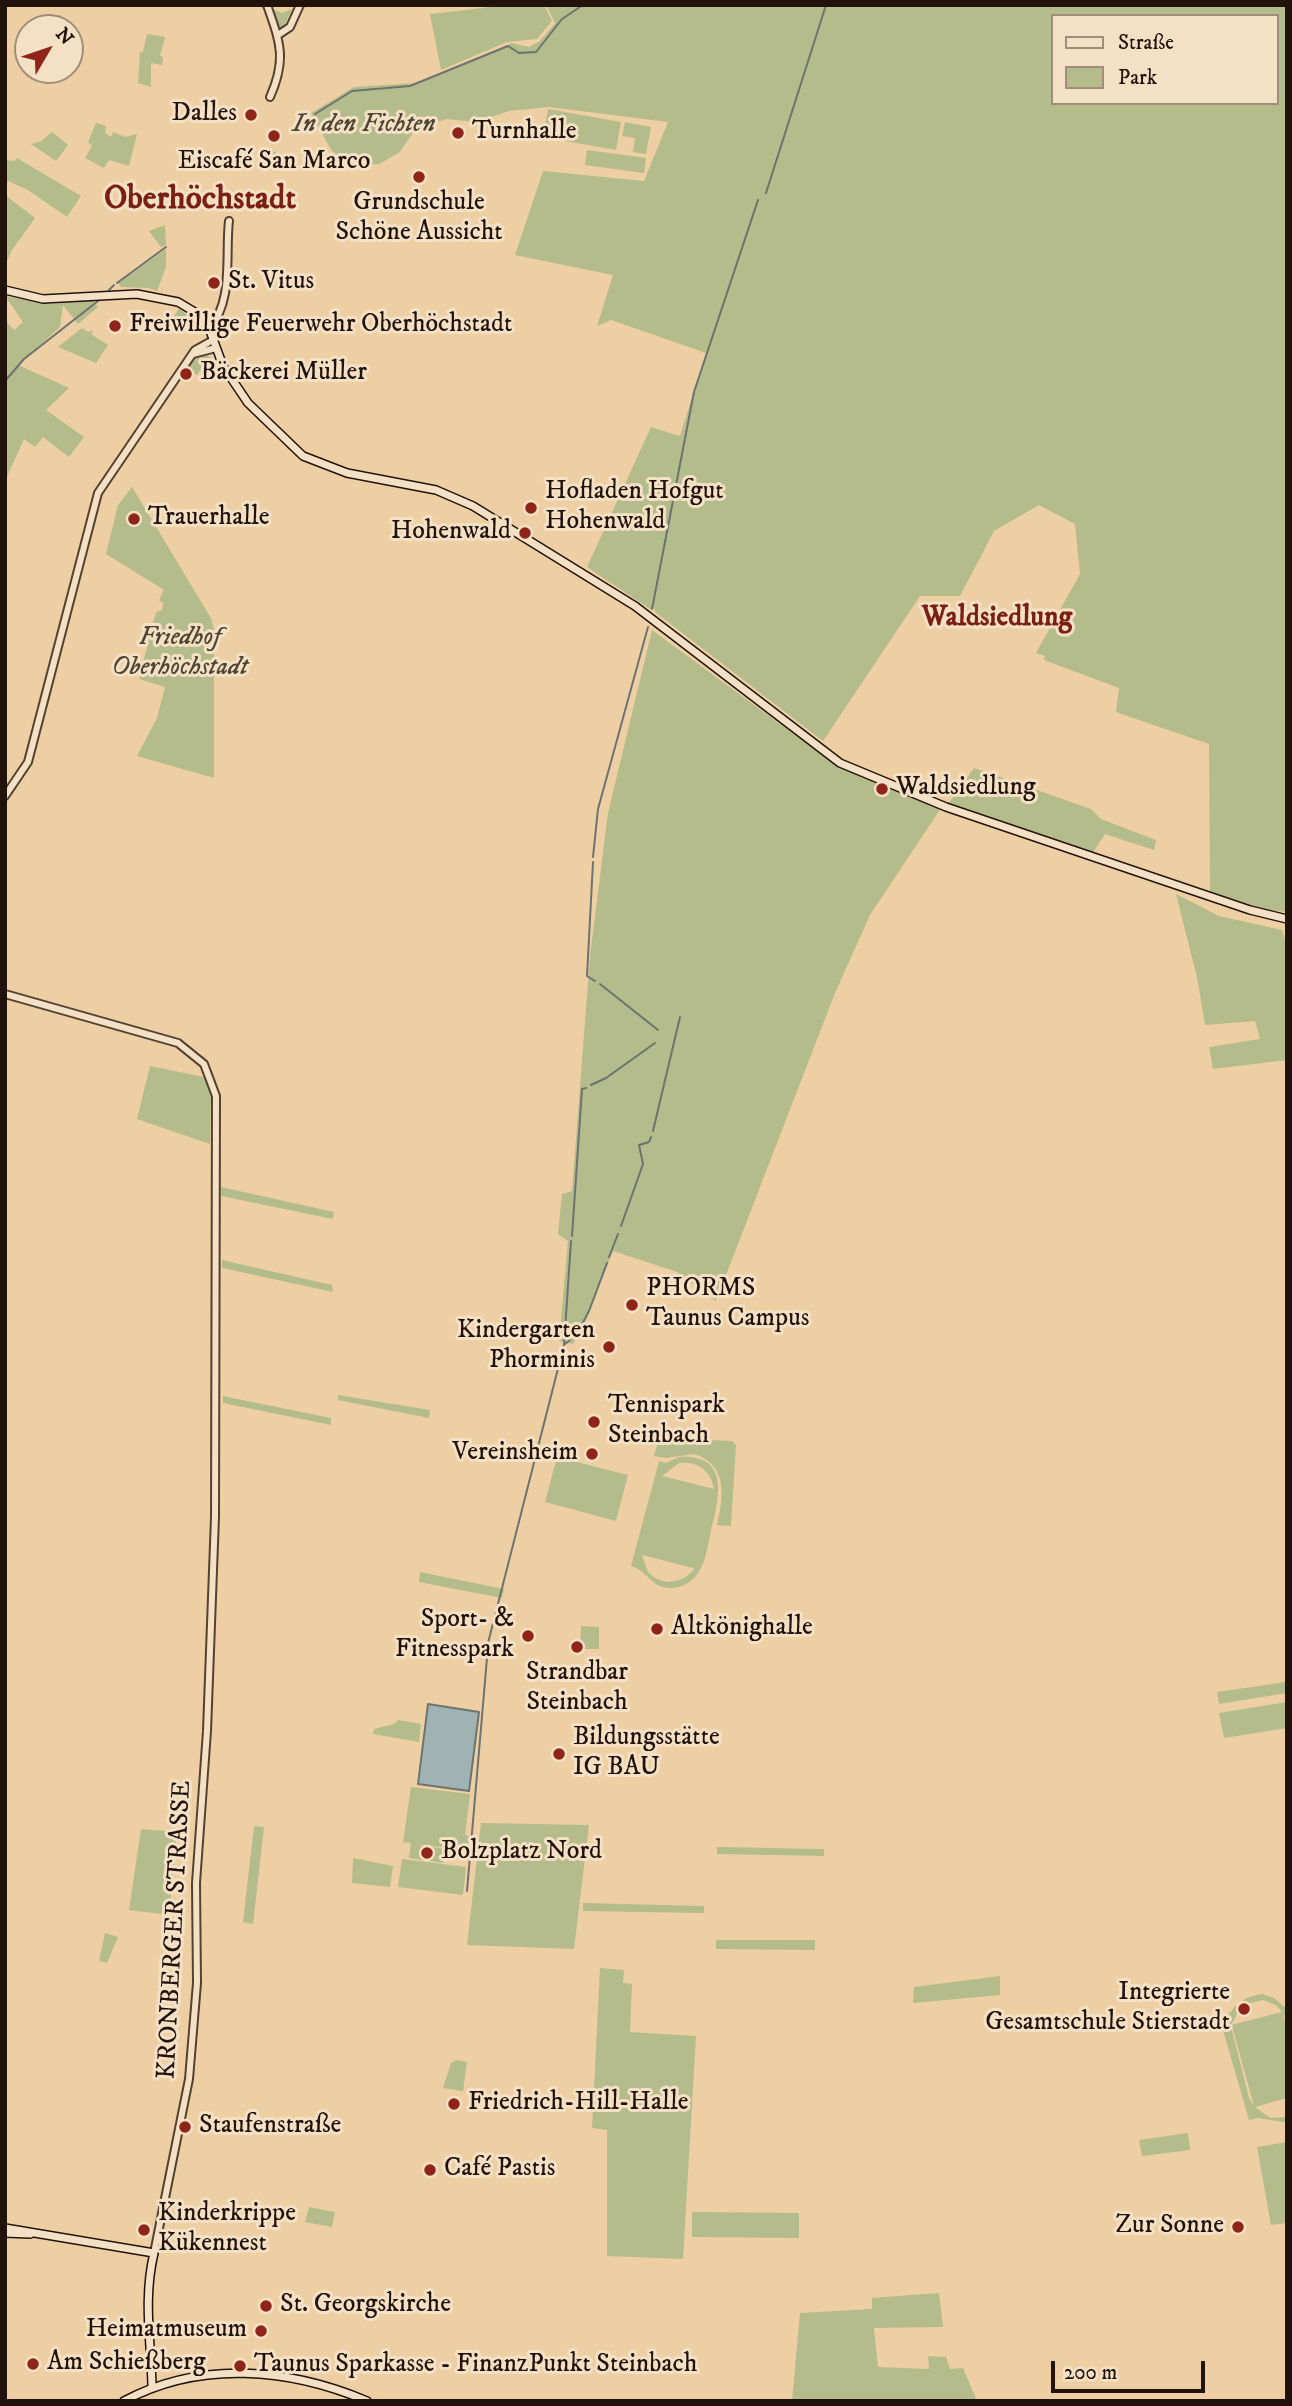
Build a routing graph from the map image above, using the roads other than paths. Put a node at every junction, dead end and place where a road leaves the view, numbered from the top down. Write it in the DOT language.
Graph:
graph roads {
  1 [pos="267,5"];
  2 [pos="300,5"];
  3 [pos="278,35"];
  4 [pos="270,97"];
  5 [pos="229,220"];
  6 [pos="5,290"];
  7 [pos="209,328"];
  8 [pos="215,344"];
  9 [pos="5,796"];
  10 [pos="1285,919"];
  11 [pos="5,994"];
  12 [pos="5,2230"];
  13 [pos="154,2253"];
  14 [pos="152,2386"];
  15 [pos="124,2401"];
  16 [pos="367,2401"];
  1 -- 3 [label="street"];
  2 -- 3 [label="street"];
  3 -- 4 [label="street"];
  5 -- 7 [label="street"];
  6 -- 7 [label="main road"];
  7 -- 8 [label="main road"];
  8 -- 9 [label="street"];
  8 -- 10 [label="main road"];
  11 -- 13 [label="street, KRONBERGER STRASSE"];
  12 -- 13 [label="main road"];
  13 -- 14 [label="main road"];
  14 -- 15 [label="main road"];
  14 -- 16 [label="main road"];
}
